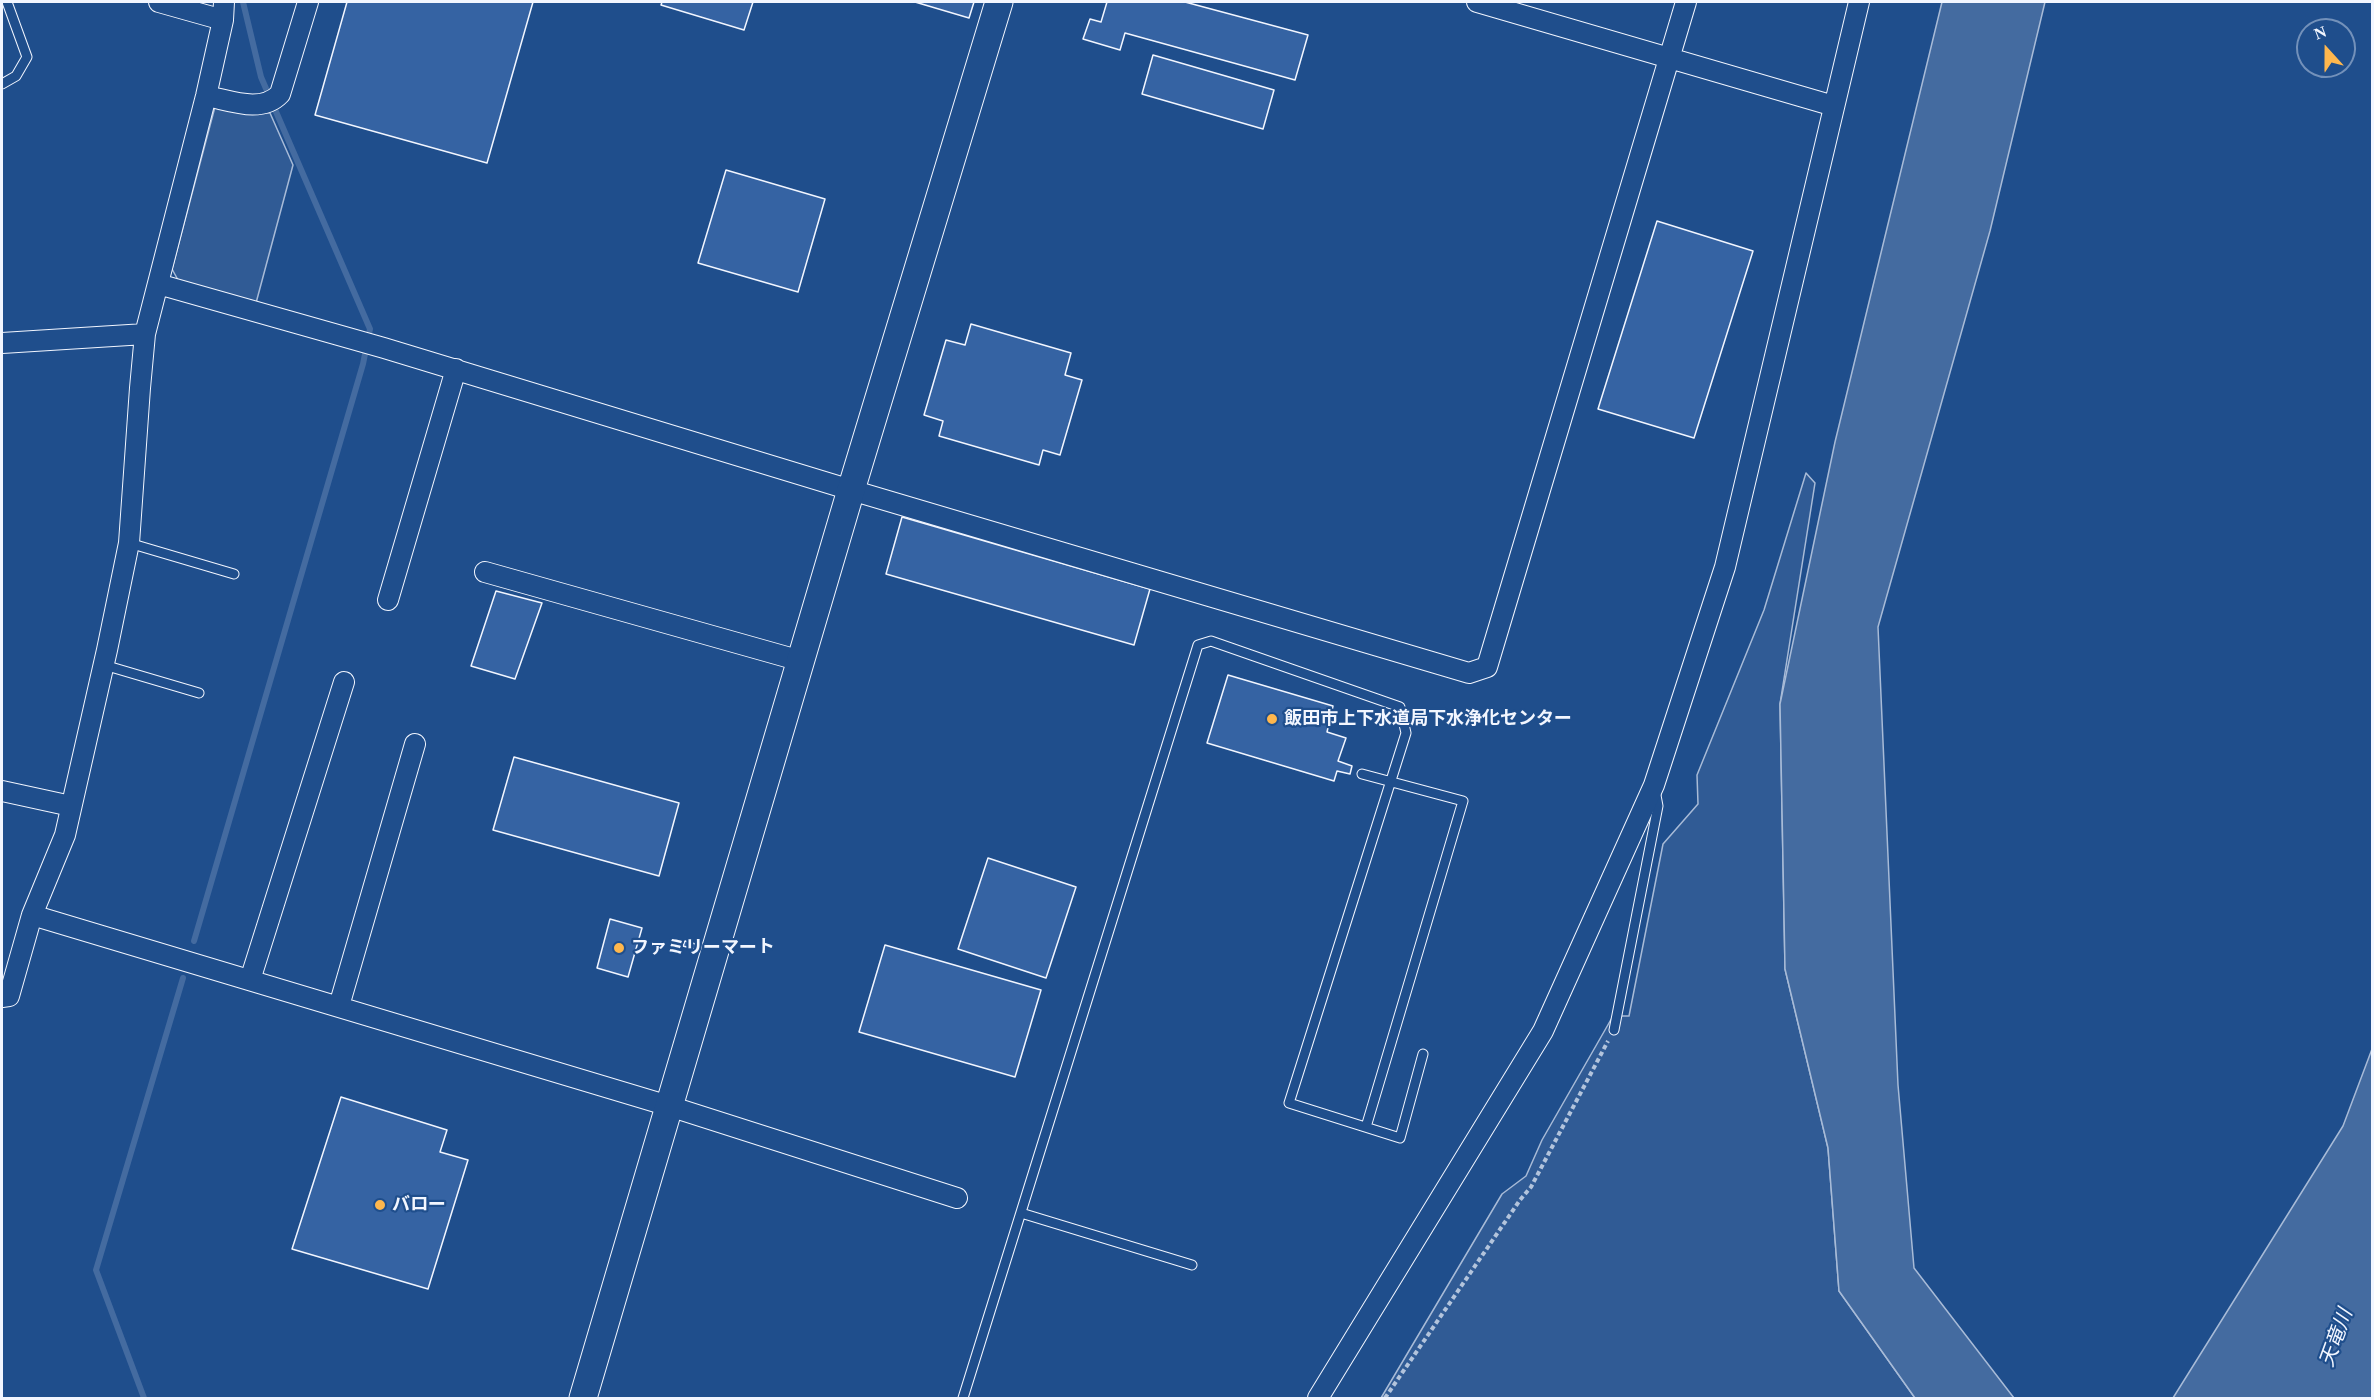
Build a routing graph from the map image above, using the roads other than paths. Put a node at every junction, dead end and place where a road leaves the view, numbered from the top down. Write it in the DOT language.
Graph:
graph roads {
  1 [pos="7,2"];
  2 [pos="159,2"];
  3 [pos="308,2"];
  4 [pos="999,2"];
  5 [pos="1477,2"];
  6 [pos="1686,2"];
  7 [pos="1859,2"];
  8 [pos="224,11"];
  9 [pos="1669,59"];
  10 [pos="2,84"];
  11 [pos="206,96"];
  12 [pos="1834,106"];
  13 [pos="158,284"];
  14 [pos="145,334"];
  15 [pos="2,344"];
  16 [pos="456,369"];
  17 [pos="851,490"];
  18 [pos="129,543"];
  19 [pos="485,572"];
  20 [pos="234,574"];
  21 [pos="388,600"];
  22 [pos="801,661"];
  23 [pos="104,665"];
  24 [pos="344,682"];
  25 [pos="199,693"];
  26 [pos="415,744"];
  27 [pos="1362,774"];
  28 [pos="1391,782"];
  29 [pos="1654,785"];
  30 [pos="2,791"];
  31 [pos="71,806"];
  32 [pos="32,915"];
  33 [pos="250,980"];
  34 [pos="2,997"];
  35 [pos="339,1006"];
  36 [pos="1614,1030"];
  37 [pos="1423,1054"];
  38 [pos="669,1106"];
  39 [pos="1366,1127"];
  40 [pos="957,1198"];
  41 [pos="1021,1213"];
  42 [pos="1192,1265"];
  43 [pos="583,1398"];
  44 [pos="963,1398"];
  45 [pos="1318,1398"];
  1 -- 10 [label="lane"];
  2 -- 8 [label="street"];
  3 -- 11 [label="street"];
  4 -- 17 [label="street"];
  5 -- 9 [label="street"];
  6 -- 9 [label="street"];
  7 -- 12 [label="street"];
  8 -- 11 [label="street"];
  9 -- 12 [label="street"];
  9 -- 17 [label="street"];
  11 -- 13 [label="street"];
  12 -- 29 [label="street"];
  13 -- 14 [label="street"];
  13 -- 16 [label="street"];
  14 -- 15 [label="street"];
  14 -- 18 [label="street"];
  16 -- 17 [label="street"];
  16 -- 21 [label="street"];
  17 -- 22 [label="street"];
  18 -- 20 [label="lane"];
  18 -- 23 [label="street"];
  19 -- 22 [label="street"];
  22 -- 38 [label="street"];
  23 -- 25 [label="lane"];
  23 -- 31 [label="street"];
  24 -- 33 [label="street"];
  26 -- 35 [label="street"];
  27 -- 28 [label="lane"];
  28 -- 39 [label="lane"];
  28 -- 39 [label="lane"];
  28 -- 41 [label="lane"];
  29 -- 36 [label="lane"];
  29 -- 45 [label="street"];
  30 -- 31 [label="street"];
  31 -- 32 [label="street"];
  32 -- 33 [label="street"];
  32 -- 34 [label="street"];
  33 -- 35 [label="street"];
  35 -- 38 [label="street"];
  37 -- 39 [label="lane"];
  38 -- 40 [label="street"];
  38 -- 43 [label="street"];
  41 -- 42 [label="lane"];
  41 -- 44 [label="lane"];
}
